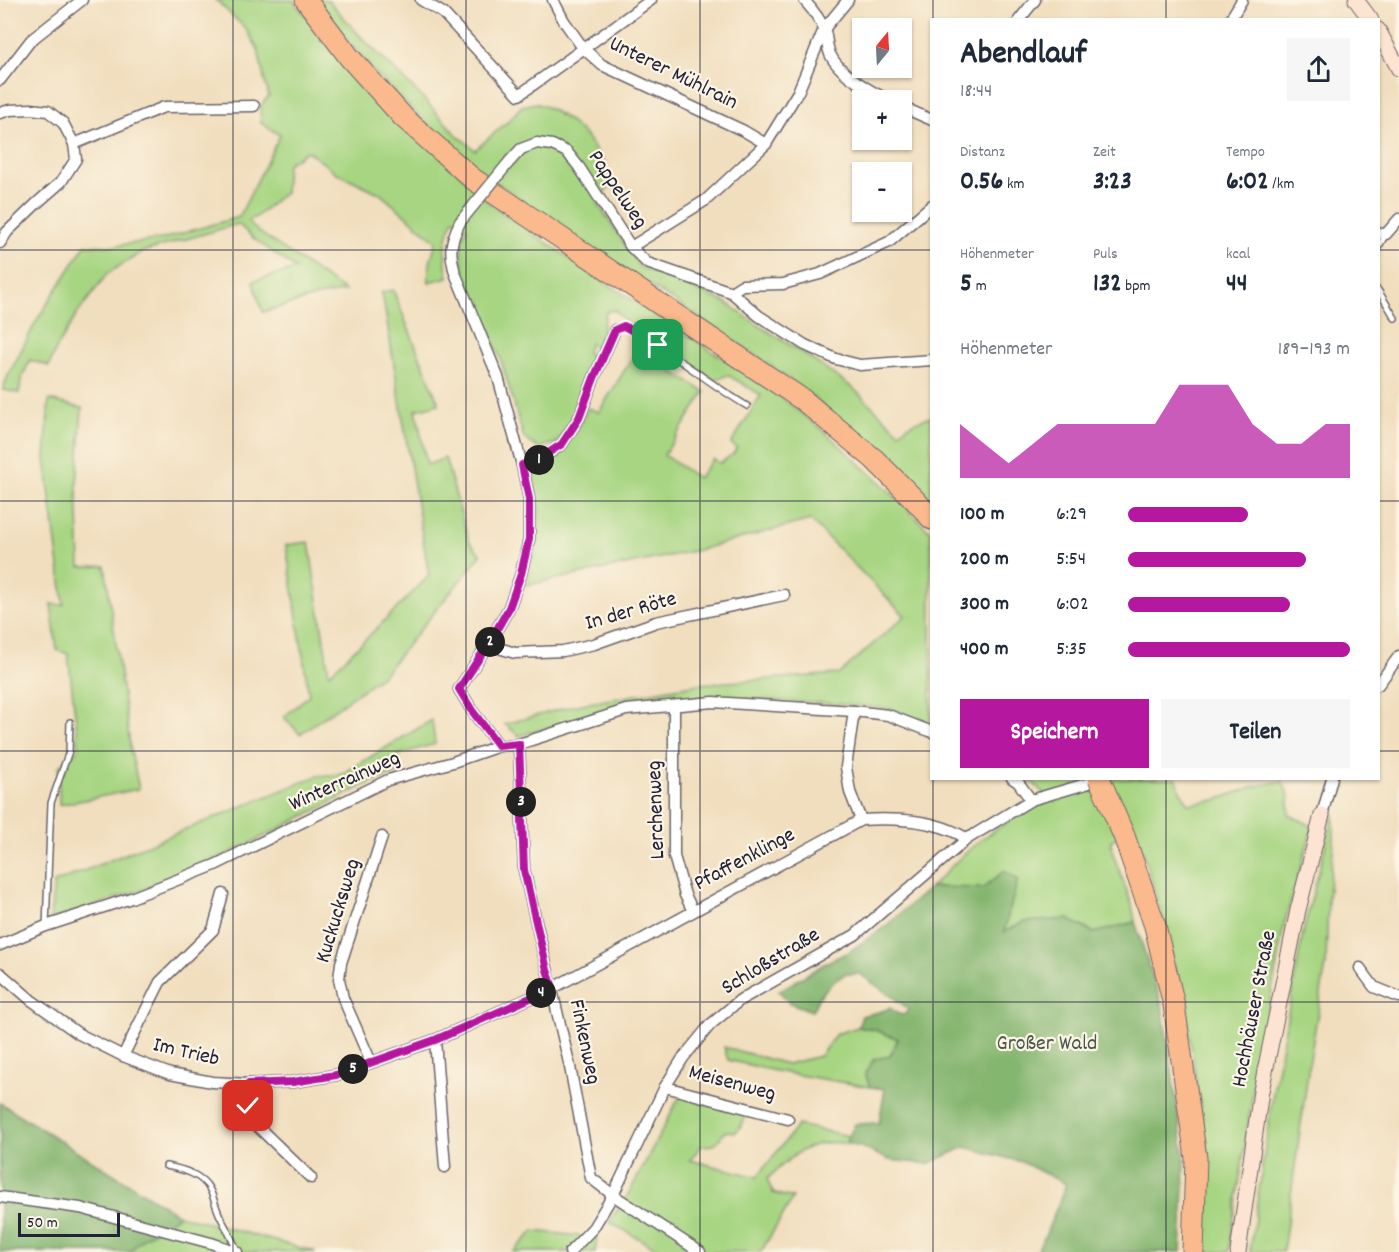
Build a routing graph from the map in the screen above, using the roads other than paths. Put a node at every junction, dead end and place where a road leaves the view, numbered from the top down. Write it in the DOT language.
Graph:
graph roads {
  1 [pos="82,0"];
  2 [pos="306,0"];
  3 [pos="421,0"];
  4 [pos="553,0"];
  5 [pos="651,0"];
  6 [pos="804,0"];
  7 [pos="848,0"];
  8 [pos="1035,0"];
  9 [pos="1242,0"];
  10 [pos="1356,0"];
  11 [pos="1020,18"];
  12 [pos="1231,18"];
  13 [pos="1370,18"];
  14 [pos="824,29"];
  15 [pos="1380,34"];
  16 [pos="583,48"];
  17 [pos="1399,69"];
  18 [pos="0,80"];
  19 [pos="870,90"];
  20 [pos="254,106"];
  21 [pos="912,111"];
  22 [pos="0,113"];
  23 [pos="930,119"];
  24 [pos="74,144"];
  25 [pos="765,144"];
  26 [pos="930,207"];
  27 [pos="1399,219"];
  28 [pos="1382,234"];
  29 [pos="0,243"];
  30 [pos="631,247"];
  31 [pos="731,292"];
  32 [pos="1380,293"];
  33 [pos="1395,318"];
  34 [pos="615,330"];
  35 [pos="930,360"];
  36 [pos="747,406"];
  37 [pos="522,465"];
  38 [pos="930,517"];
  39 [pos="784,595"];
  40 [pos="489,643"];
  41 [pos="1399,656"];
  42 [pos="1380,682"];
  43 [pos="674,706"];
  44 [pos="854,711"];
  45 [pos="70,722"];
  46 [pos="930,731"];
  47 [pos="519,744"];
  48 [pos="499,746"];
  49 [pos="1015,780"];
  50 [pos="1099,780"];
  51 [pos="1100,780"];
  52 [pos="1331,780"];
  53 [pos="1031,800"];
  54 [pos="1322,815"];
  55 [pos="861,820"];
  56 [pos="382,837"];
  57 [pos="966,838"];
  58 [pos="223,894"];
  59 [pos="693,911"];
  60 [pos="46,926"];
  61 [pos="0,945"];
  62 [pos="1360,968"];
  63 [pos="0,973"];
  64 [pos="553,988"];
  65 [pos="1399,997"];
  66 [pos="435,1040"];
  67 [pos="123,1056"];
  68 [pos="371,1062"];
  69 [pos="249,1084"];
  70 [pos="665,1087"];
  71 [pos="788,1119"];
  72 [pos="166,1166"];
  73 [pos="445,1167"];
  74 [pos="311,1178"];
  75 [pos="613,1195"];
  76 [pos="0,1197"];
  77 [pos="237,1252"];
  78 [pos="570,1252"];
  79 [pos="700,1252"];
  80 [pos="1193,1252"];
  81 [pos="1238,1252"];
  1 -- 18 [label="street"];
  2 -- 38 [label="highway"];
  3 -- 16 [label="street"];
  4 -- 16 [label="street, Unterer Mühlrain"];
  5 -- 16 [label="street"];
  6 -- 14 [label="street"];
  7 -- 14 [label="street, Pappelweg"];
  8 -- 11 [label="street"];
  9 -- 12 [label="street"];
  10 -- 13 [label="street"];
  14 -- 19 [label="street"];
  14 -- 25 [label="street, Pappelweg"];
  15 -- 17 [label="street"];
  16 -- 25 [label="street, Unterer Mühlrain"];
  20 -- 24 [label="street"];
  21 -- 23 [label="street"];
  22 -- 24 [label="street"];
  24 -- 29 [label="street"];
  25 -- 30 [label="street, Pappelweg"];
  26 -- 31 [label="street"];
  27 -- 28 [label="street"];
  30 -- 31 [label="street"];
  30 -- 37 [label="street, Pappelweg, bridge"];
  31 -- 35 [label="street"];
  32 -- 33 [label="lane"];
  34 -- 36 [label="lane"];
  34 -- 37 [label="street"];
  37 -- 40 [label="street, Pappelweg"];
  39 -- 40 [label="street, In der Röte"];
  40 -- 48 [label="street, Pappelweg"];
  41 -- 42 [label="street"];
  43 -- 44 [label="street, Winterrainweg"];
  43 -- 47 [label="street, Winterrainweg"];
  43 -- 59 [label="street, Lerchenweg"];
  44 -- 46 [label="street, Winterrainweg"];
  44 -- 55 [label="street"];
  45 -- 60 [label="lane"];
  47 -- 48 [label="street, Winterrainweg"];
  47 -- 64 [label="street, Finkenweg"];
  48 -- 60 [label="street, Winterrainweg"];
  49 -- 53 [label="street"];
  50 -- 53 [label="street, Schloßstraße"];
  51 -- 80 [label="highway, bridge"];
  52 -- 54 [label="street, Hochhäuser Straße"];
  53 -- 57 [label="street, Schloßstraße"];
  54 -- 81 [label="street, Hochhäuser Straße"];
  55 -- 57 [label="street, Pfaffenklinge"];
  55 -- 59 [label="street, Pfaffenklinge"];
  56 -- 68 [label="street, Kuckucksweg"];
  57 -- 70 [label="street, Schloßstraße"];
  58 -- 67 [label="street"];
  59 -- 64 [label="street, Pfaffenklinge"];
  60 -- 61 [label="street, Winterrainweg"];
  62 -- 65 [label="street"];
  63 -- 67 [label="street, Im Trieb"];
  64 -- 66 [label="street, Im Trieb"];
  64 -- 75 [label="street, Finkenweg"];
  66 -- 68 [label="street, Im Trieb"];
  66 -- 73 [label="street"];
  67 -- 69 [label="street, Im Trieb"];
  68 -- 69 [label="street, Im Trieb"];
  69 -- 74 [label="street"];
  70 -- 71 [label="street, Meisenweg"];
  70 -- 75 [label="street, Schloßstraße"];
  72 -- 77 [label="lane"];
  75 -- 78 [label="street, Schloßstraße"];
  75 -- 79 [label="street"];
  76 -- 77 [label="street"];
}
